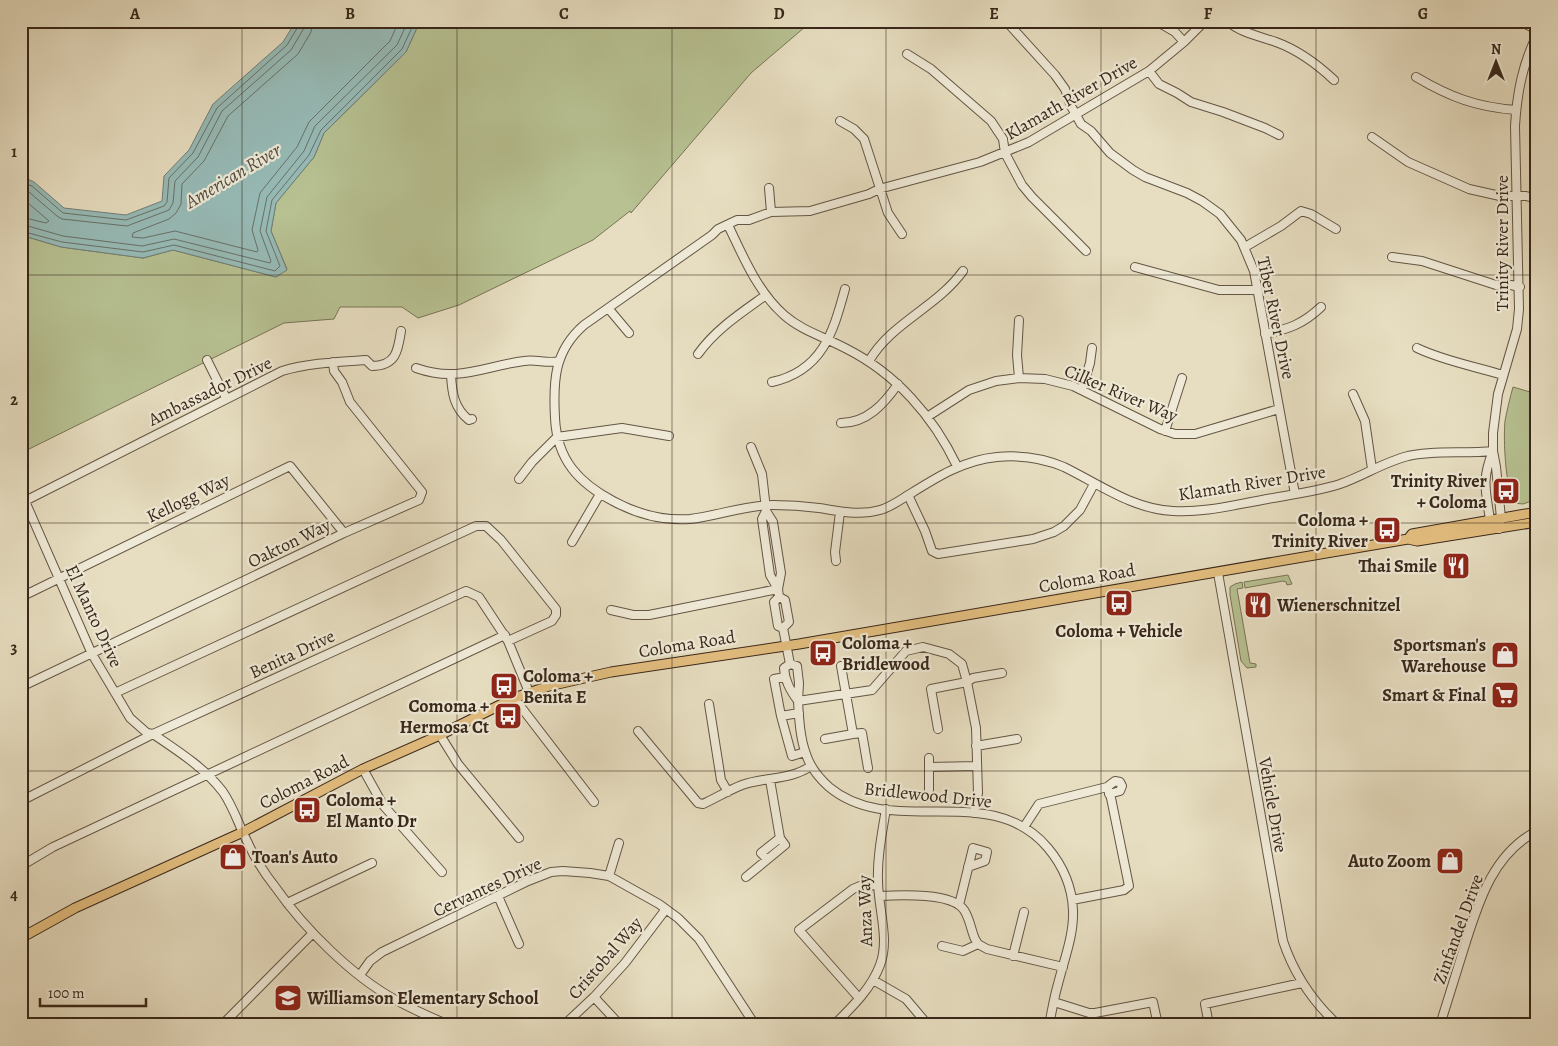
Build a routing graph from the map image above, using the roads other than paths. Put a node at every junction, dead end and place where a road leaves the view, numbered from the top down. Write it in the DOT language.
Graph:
graph roads {
  1 [pos="1006,21"];
  2 [pos="1156,21"];
  3 [pos="1204,21"];
  4 [pos="1227,21"];
  5 [pos="1520,21"];
  6 [pos="1537,30"];
  7 [pos="1537,35"];
  8 [pos="1184,42"];
  9 [pos="907,54"];
  10 [pos="1149,71"];
  11 [pos="1416,77"];
  12 [pos="1334,80"];
  13 [pos="1516,110"];
  14 [pos="1076,115"];
  15 [pos="840,121"];
  16 [pos="1279,136"];
  17 [pos="1372,137"];
  18 [pos="1005,153"];
  19 [pos="768,188"];
  20 [pos="879,189"];
  21 [pos="1537,192"];
  22 [pos="1522,196"];
  23 [pos="1537,199"];
  24 [pos="771,212"];
  25 [pos="728,224"];
  26 [pos="1336,229"];
  27 [pos="902,234"];
  28 [pos="1244,247"];
  29 [pos="1086,250"];
  30 [pos="1392,257"];
  31 [pos="1135,267"];
  32 [pos="963,271"];
  33 [pos="1520,287"];
  34 [pos="844,289"];
  35 [pos="1258,290"];
  36 [pos="766,295"];
  37 [pos="1321,306"];
  38 [pos="608,308"];
  39 [pos="1019,320"];
  40 [pos="401,331"];
  41 [pos="629,333"];
  42 [pos="1265,334"];
  43 [pos="828,339"];
  44 [pos="1092,348"];
  45 [pos="1416,348"];
  46 [pos="698,354"];
  47 [pos="207,360"];
  48 [pos="559,361"];
  49 [pos="869,361"];
  50 [pos="333,362"];
  51 [pos="416,368"];
  52 [pos="451,375"];
  53 [pos="1504,375"];
  54 [pos="1019,378"];
  55 [pos="1182,378"];
  56 [pos="772,382"];
  57 [pos="898,384"];
  58 [pos="1082,390"];
  59 [pos="1353,394"];
  60 [pos="226,398"];
  61 [pos="1279,409"];
  62 [pos="927,417"];
  63 [pos="472,419"];
  64 [pos="841,423"];
  65 [pos="1165,431"];
  66 [pos="669,436"];
  67 [pos="557,437"];
  68 [pos="751,448"];
  69 [pos="1492,452"];
  70 [pos="957,466"];
  71 [pos="1372,469"];
  72 [pos="520,479"];
  73 [pos="1094,484"];
  74 [pos="21,492"];
  75 [pos="600,494"];
  76 [pos="1295,494"];
  77 [pos="908,495"];
  78 [pos="23,501"];
  79 [pos="766,509"];
  80 [pos="840,512"];
  81 [pos="1537,512"];
  82 [pos="1501,518"];
  83 [pos="1490,520"];
  84 [pos="1537,522"];
  85 [pos="1499,529"];
  86 [pos="344,533"];
  87 [pos="1408,539"];
  88 [pos="572,542"];
  89 [pos="836,561"];
  90 [pos="1218,573"];
  91 [pos="59,577"];
  92 [pos="779,593"];
  93 [pos="21,597"];
  94 [pos="611,610"];
  95 [pos="506,638"];
  96 [pos="786,646"];
  97 [pos="92,654"];
  98 [pos="790,664"];
  99 [pos="841,666"];
  100 [pos="1002,673"];
  101 [pos="785,677"];
  102 [pos="967,682"];
  103 [pos="21,687"];
  104 [pos="529,692"];
  105 [pos="115,693"];
  106 [pos="847,695"];
  107 [pos="514,698"];
  108 [pos="798,701"];
  109 [pos="709,704"];
  110 [pos="799,714"];
  111 [pos="781,716"];
  112 [pos="938,729"];
  113 [pos="638,731"];
  114 [pos="154,734"];
  115 [pos="853,734"];
  116 [pos="440,735"];
  117 [pos="825,738"];
  118 [pos="1017,740"];
  119 [pos="976,746"];
  120 [pos="805,752"];
  121 [pos="811,766"];
  122 [pos="977,766"];
  123 [pos="868,768"];
  124 [pos="363,769"];
  125 [pos="208,775"];
  126 [pos="770,780"];
  127 [pos="929,790"];
  128 [pos="728,792"];
  129 [pos="21,801"];
  130 [pos="594,802"];
  131 [pos="886,809"];
  132 [pos="974,813"];
  133 [pos="1024,826"];
  134 [pos="1537,831"];
  135 [pos="243,832"];
  136 [pos="519,838"];
  137 [pos="619,843"];
  138 [pos="372,863"];
  139 [pos="21,866"];
  140 [pos="968,867"];
  141 [pos="442,872"];
  142 [pos="609,876"];
  143 [pos="746,877"];
  144 [pos="878,885"];
  145 [pos="498,896"];
  146 [pos="879,896"];
  147 [pos="1072,900"];
  148 [pos="287,903"];
  149 [pos="959,905"];
  150 [pos="666,909"];
  151 [pos="1024,912"];
  152 [pos="313,933"];
  153 [pos="21,938"];
  154 [pos="519,944"];
  155 [pos="978,944"];
  156 [pos="942,946"];
  157 [pos="1013,956"];
  158 [pos="1063,967"];
  159 [pos="360,975"];
  160 [pos="873,980"];
  161 [pos="1302,983"];
  162 [pos="594,997"];
  163 [pos="859,998"];
  164 [pos="1054,1002"];
  165 [pos="222,1025"];
  166 [pos="449,1025"];
  167 [pos="564,1025"];
  168 [pos="620,1025"];
  169 [pos="755,1025"];
  170 [pos="834,1025"];
  171 [pos="928,1025"];
  172 [pos="1049,1025"];
  173 [pos="1158,1025"];
  174 [pos="1209,1025"];
  175 [pos="1338,1025"];
  176 [pos="1440,1025"];
  1 -- 14 [label="street"];
  2 -- 8 [label="street"];
  3 -- 8 [label="street, Klamath River Drive"];
  4 -- 12 [label="street"];
  5 -- 6 [label="street"];
  7 -- 13 [label="street, Trinity River Drive"];
  8 -- 10 [label="street, Klamath River Drive"];
  9 -- 18 [label="street"];
  10 -- 14 [label="street, Klamath River Drive"];
  10 -- 16 [label="street"];
  11 -- 13 [label="street"];
  13 -- 22 [label="street, Trinity River Drive"];
  14 -- 18 [label="street, Klamath River Drive"];
  14 -- 28 [label="street, Tiber River Drive"];
  15 -- 20 [label="street"];
  17 -- 22 [label="street"];
  18 -- 20 [label="street, Klamath River Drive"];
  18 -- 29 [label="street"];
  19 -- 24 [label="street"];
  20 -- 24 [label="street, Klamath River Drive"];
  20 -- 27 [label="street"];
  21 -- 22 [label="street"];
  22 -- 23 [label="street"];
  22 -- 33 [label="street, Trinity River Drive"];
  24 -- 25 [label="street, Klamath River Drive"];
  25 -- 36 [label="street"];
  25 -- 38 [label="street, Klamath River Drive"];
  26 -- 28 [label="street"];
  28 -- 35 [label="street, Tiber River Drive"];
  30 -- 33 [label="street"];
  31 -- 35 [label="street"];
  32 -- 49 [label="street"];
  33 -- 53 [label="street, Trinity River Drive"];
  34 -- 43 [label="street"];
  35 -- 42 [label="street, Tiber River Drive"];
  36 -- 43 [label="street"];
  36 -- 46 [label="street"];
  37 -- 42 [label="street"];
  38 -- 41 [label="street"];
  38 -- 48 [label="street, Klamath River Drive"];
  39 -- 54 [label="street"];
  40 -- 50 [label="street, Ambassador Drive"];
  42 -- 61 [label="street, Tiber River Drive"];
  43 -- 49 [label="street"];
  43 -- 56 [label="street"];
  44 -- 58 [label="street"];
  45 -- 53 [label="street"];
  47 -- 60 [label="street"];
  48 -- 52 [label="street"];
  48 -- 67 [label="street, Klamath River Drive"];
  49 -- 57 [label="street"];
  50 -- 60 [label="street, Ambassador Drive"];
  50 -- 86 [label="street, Oakton Way"];
  51 -- 52 [label="street"];
  52 -- 63 [label="street"];
  53 -- 69 [label="street, Trinity River Drive"];
  54 -- 58 [label="street, Cilker River Way"];
  54 -- 62 [label="street, Cilker River Way"];
  55 -- 65 [label="street"];
  57 -- 62 [label="street"];
  57 -- 64 [label="street"];
  58 -- 65 [label="street, Cilker River Way"];
  59 -- 71 [label="street"];
  60 -- 78 [label="street, Ambassador Drive"];
  61 -- 65 [label="street, Cilker River Way"];
  61 -- 76 [label="street, Tiber River Drive"];
  62 -- 70 [label="street"];
  66 -- 67 [label="street"];
  67 -- 72 [label="street"];
  67 -- 75 [label="street, Klamath River Drive"];
  68 -- 79 [label="street"];
  69 -- 71 [label="street, Klamath River Drive"];
  69 -- 82 [label="street, Trinity River Drive"];
  69 -- 83 [label="street, Trinity River Drive"];
  70 -- 73 [label="street, Klamath River Drive"];
  70 -- 77 [label="street, Klamath River Drive"];
  71 -- 76 [label="street, Klamath River Drive"];
  73 -- 76 [label="street, Klamath River Drive"];
  73 -- 77 [label="street"];
  74 -- 78 [label="street, El Manto Drive"];
  75 -- 79 [label="street, Klamath River Drive"];
  75 -- 88 [label="street"];
  77 -- 80 [label="street, Klamath River Drive"];
  78 -- 91 [label="street, El Manto Drive"];
  79 -- 80 [label="street, Klamath River Drive"];
  79 -- 92 [label="street"];
  80 -- 89 [label="street"];
  81 -- 82 [label="main road, Coloma Road"];
  82 -- 83 [label="main road, Coloma Road"];
  82 -- 85 [label="street, Trinity River Drive"];
  83 -- 85 [label="street"];
  83 -- 87 [label="main road, Coloma Road"];
  84 -- 85 [label="main road, Coloma Road"];
  85 -- 87 [label="main road, Coloma Road"];
  86 -- 91 [label="street, Kellogg Way"];
  86 -- 97 [label="street, Oakton Way"];
  87 -- 90 [label="main road, Coloma Road"];
  90 -- 96 [label="main road, Coloma Road"];
  90 -- 161 [label="street, Vehicle Drive"];
  91 -- 93 [label="street, Kellogg Way"];
  91 -- 97 [label="street, El Manto Drive"];
  92 -- 94 [label="street"];
  92 -- 96 [label="street, Bridlewood Drive"];
  95 -- 104 [label="street, Benita Drive"];
  95 -- 105 [label="street"];
  95 -- 114 [label="street, Benita Drive"];
  95 -- 125 [label="street"];
  96 -- 98 [label="street, Bridlewood Drive"];
  96 -- 104 [label="main road, Coloma Road"];
  97 -- 103 [label="street, Oakton Way"];
  97 -- 105 [label="street, El Manto Drive"];
  98 -- 101 [label="street"];
  98 -- 108 [label="street, Bridlewood Drive"];
  99 -- 106 [label="street"];
  100 -- 102 [label="street"];
  101 -- 108 [label="street, Bridlewood Drive"];
  101 -- 111 [label="street"];
  102 -- 106 [label="street"];
  102 -- 112 [label="street"];
  102 -- 119 [label="street"];
  104 -- 107 [label="main road, Coloma Road"];
  105 -- 114 [label="street, El Manto Drive"];
  106 -- 108 [label="street"];
  106 -- 115 [label="street"];
  107 -- 116 [label="main road, Coloma Road"];
  107 -- 130 [label="street"];
  108 -- 110 [label="street, Bridlewood Drive"];
  109 -- 128 [label="street"];
  110 -- 111 [label="street"];
  110 -- 120 [label="street, Bridlewood Drive"];
  111 -- 120 [label="street"];
  113 -- 128 [label="street"];
  114 -- 125 [label="street, El Manto Drive"];
  114 -- 129 [label="street, Benita Drive"];
  115 -- 117 [label="street"];
  115 -- 123 [label="street"];
  116 -- 124 [label="main road, Coloma Road"];
  116 -- 136 [label="street"];
  118 -- 119 [label="street"];
  119 -- 122 [label="street"];
  120 -- 121 [label="street, Bridlewood Drive"];
  121 -- 126 [label="street"];
  121 -- 131 [label="street, Bridlewood Drive"];
  122 -- 127 [label="street"];
  122 -- 132 [label="street"];
  124 -- 135 [label="main road, Coloma Road"];
  124 -- 141 [label="street"];
  125 -- 135 [label="street, El Manto Drive"];
  125 -- 139 [label="street"];
  126 -- 128 [label="street"];
  126 -- 143 [label="street"];
  131 -- 132 [label="street, Bridlewood Drive"];
  131 -- 144 [label="street, Anza Way"];
  132 -- 133 [label="street, Bridlewood Drive"];
  133 -- 147 [label="street, Bridlewood Drive"];
  133 -- 147 [label="street"];
  134 -- 176 [label="street, Zinfandel Drive"];
  135 -- 148 [label="street, El Manto Drive"];
  135 -- 153 [label="main road, Coloma Road"];
  137 -- 142 [label="street"];
  138 -- 148 [label="street"];
  140 -- 149 [label="street"];
  142 -- 145 [label="street, Cervantes Drive"];
  142 -- 150 [label="street, Cervantes Drive"];
  144 -- 146 [label="street, Anza Way"];
  144 -- 163 [label="street"];
  145 -- 154 [label="street"];
  145 -- 159 [label="street, Cervantes Drive"];
  146 -- 149 [label="street"];
  146 -- 160 [label="street, Anza Way"];
  147 -- 158 [label="street, Bridlewood Drive"];
  148 -- 152 [label="street, El Manto Drive"];
  149 -- 155 [label="street"];
  150 -- 162 [label="street, Cristobal Way"];
  150 -- 169 [label="street, Cervantes Drive"];
  151 -- 157 [label="street"];
  152 -- 159 [label="street, El Manto Drive"];
  152 -- 165 [label="street"];
  155 -- 156 [label="street"];
  155 -- 157 [label="street"];
  157 -- 158 [label="street"];
  158 -- 164 [label="street, Bridlewood Drive"];
  159 -- 166 [label="street, El Manto Drive"];
  160 -- 163 [label="street, Anza Way"];
  160 -- 171 [label="street"];
  161 -- 174 [label="street"];
  161 -- 175 [label="street, Vehicle Drive"];
  162 -- 167 [label="street, Cristobal Way"];
  162 -- 168 [label="street"];
  163 -- 170 [label="street, Anza Way"];
  164 -- 172 [label="street, Bridlewood Drive"];
  164 -- 173 [label="street"];
}
